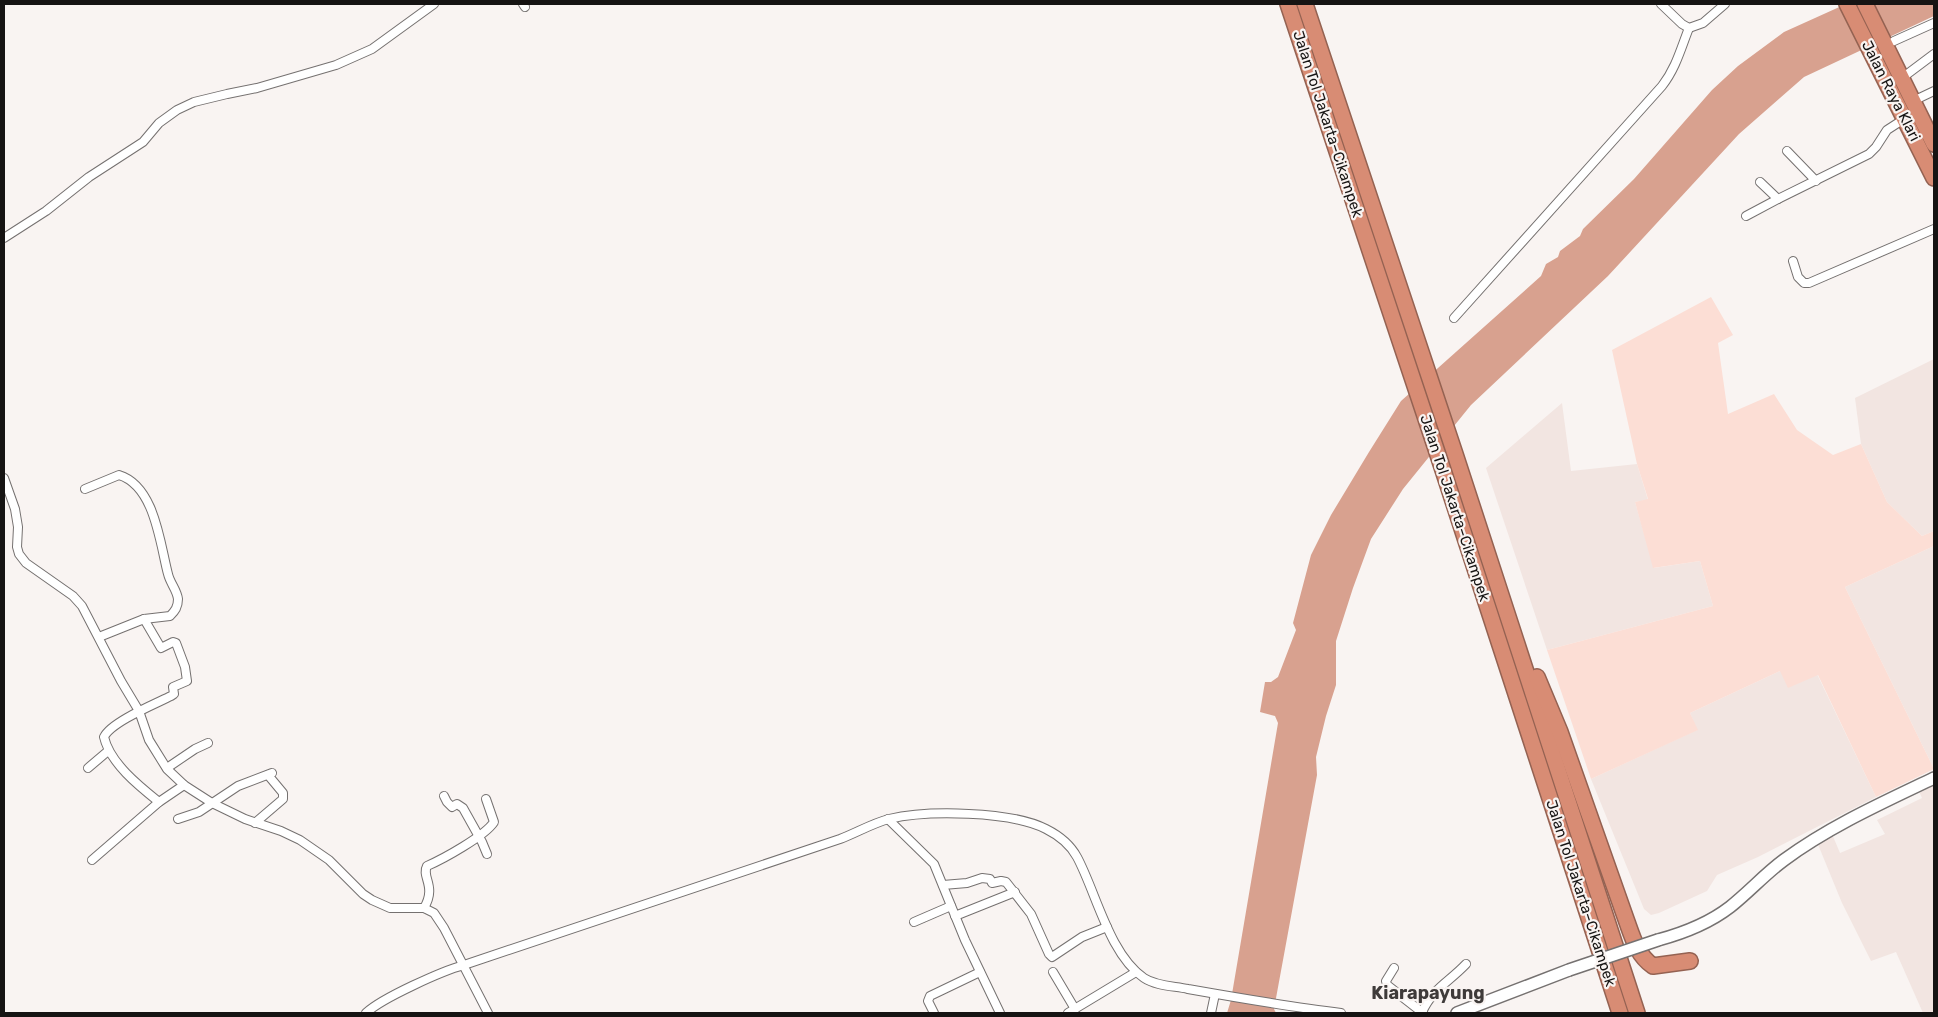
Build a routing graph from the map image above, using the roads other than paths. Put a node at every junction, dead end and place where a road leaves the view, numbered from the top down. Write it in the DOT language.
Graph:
graph roads {
  1 [pos="433,4"];
  2 [pos="1288,4"];
  3 [pos="1306,4"];
  4 [pos="1660,4"];
  5 [pos="1725,4"];
  6 [pos="1846,4"];
  7 [pos="1865,4"];
  8 [pos="1934,23"];
  9 [pos="1689,28"];
  10 [pos="1892,48"];
  11 [pos="1934,54"];
  12 [pos="1902,78"];
  13 [pos="1934,91"];
  14 [pos="1913,101"];
  15 [pos="1904,119"];
  16 [pos="1931,127"];
  17 [pos="1934,144"];
  18 [pos="1787,151"];
  19 [pos="1934,178"];
  20 [pos="1816,181"];
  21 [pos="1760,182"];
  22 [pos="1778,199"];
  23 [pos="1746,216"];
  24 [pos="1934,229"];
  25 [pos="4,238"];
  26 [pos="1792,261"];
  27 [pos="1454,318"];
  28 [pos="4,478"];
  29 [pos="84,489"];
  30 [pos="1495,576"];
  31 [pos="144,619"];
  32 [pos="99,637"];
  33 [pos="139,711"];
  34 [pos="208,743"];
  35 [pos="108,752"];
  36 [pos="88,768"];
  37 [pos="167,768"];
  38 [pos="1934,778"];
  39 [pos="184,785"];
  40 [pos="444,796"];
  41 [pos="486,799"];
  42 [pos="159,802"];
  43 [pos="212,802"];
  44 [pos="178,819"];
  45 [pos="888,819"];
  46 [pos="255,823"];
  47 [pos="478,835"];
  48 [pos="487,854"];
  49 [pos="92,860"];
  50 [pos="943,885"];
  51 [pos="1015,892"];
  52 [pos="951,906"];
  53 [pos="424,908"];
  54 [pos="955,916"];
  55 [pos="914,922"];
  56 [pos="1107,927"];
  57 [pos="1690,961"];
  58 [pos="1466,964"];
  59 [pos="464,966"];
  60 [pos="1394,968"];
  61 [pos="980,972"];
  62 [pos="1053,972"];
  63 [pos="1136,972"];
  64 [pos="1215,994"];
  65 [pos="1072,1011"];
  66 [pos="1423,1012"];
  67 [pos="366,1013"];
  68 [pos="488,1013"];
  69 [pos="934,1013"];
  70 [pos="1000,1013"];
  71 [pos="1211,1013"];
  72 [pos="1341,1013"];
  73 [pos="1457,1013"];
  74 [pos="1620,1013"];
  75 [pos="1637,1013"];
  1 -- 25 [label="street"];
  2 -- 74 [label="highway, Jalan Tol Jakarta–Cikampek"];
  3 -- 30 [label="highway, Jalan Tol Jakarta–Cikampek"];
  4 -- 9 [label="street"];
  5 -- 9 [label="street"];
  6 -- 15 [label="highway, Jalan Raya Klari"];
  7 -- 10 [label="highway, Jalan Raya Klari"];
  8 -- 10 [label="street"];
  9 -- 27 [label="street"];
  10 -- 12 [label="highway, Jalan Raya Klari"];
  11 -- 12 [label="street"];
  12 -- 14 [label="highway, Jalan Raya Klari"];
  13 -- 14 [label="street"];
  14 -- 16 [label="highway, Jalan Raya Klari"];
  15 -- 19 [label="highway, Jalan Raya Klari"];
  15 -- 20 [label="street"];
  16 -- 17 [label="highway, Jalan Raya Klari"];
  18 -- 20 [label="street"];
  20 -- 22 [label="street"];
  21 -- 22 [label="street"];
  22 -- 23 [label="street"];
  24 -- 26 [label="street"];
  28 -- 32 [label="street"];
  29 -- 31 [label="street"];
  30 -- 57 [label="highway"];
  30 -- 75 [label="highway, Jalan Tol Jakarta–Cikampek"];
  31 -- 32 [label="street"];
  31 -- 33 [label="street"];
  32 -- 33 [label="street"];
  33 -- 35 [label="street"];
  33 -- 37 [label="street"];
  34 -- 37 [label="street"];
  35 -- 36 [label="street"];
  35 -- 42 [label="street"];
  37 -- 39 [label="street"];
  38 -- 73 [label="street, bridge"];
  39 -- 42 [label="street"];
  39 -- 43 [label="street"];
  40 -- 47 [label="street"];
  41 -- 47 [label="street"];
  42 -- 49 [label="street"];
  43 -- 44 [label="street"];
  43 -- 46 [label="street"];
  43 -- 46 [label="street"];
  45 -- 50 [label="street"];
  45 -- 56 [label="street"];
  45 -- 59 [label="street"];
  46 -- 53 [label="street"];
  47 -- 48 [label="street"];
  47 -- 53 [label="street"];
  50 -- 51 [label="street"];
  50 -- 52 [label="street"];
  51 -- 54 [label="street"];
  51 -- 56 [label="street"];
  52 -- 54 [label="street"];
  52 -- 55 [label="street"];
  53 -- 59 [label="street"];
  54 -- 61 [label="street"];
  56 -- 63 [label="street"];
  58 -- 66 [label="street"];
  59 -- 67 [label="street"];
  59 -- 68 [label="street"];
  60 -- 66 [label="street"];
  61 -- 69 [label="street"];
  61 -- 70 [label="street"];
  62 -- 65 [label="street"];
  63 -- 64 [label="street"];
  63 -- 65 [label="street"];
  64 -- 71 [label="street"];
  64 -- 72 [label="street"];
}
